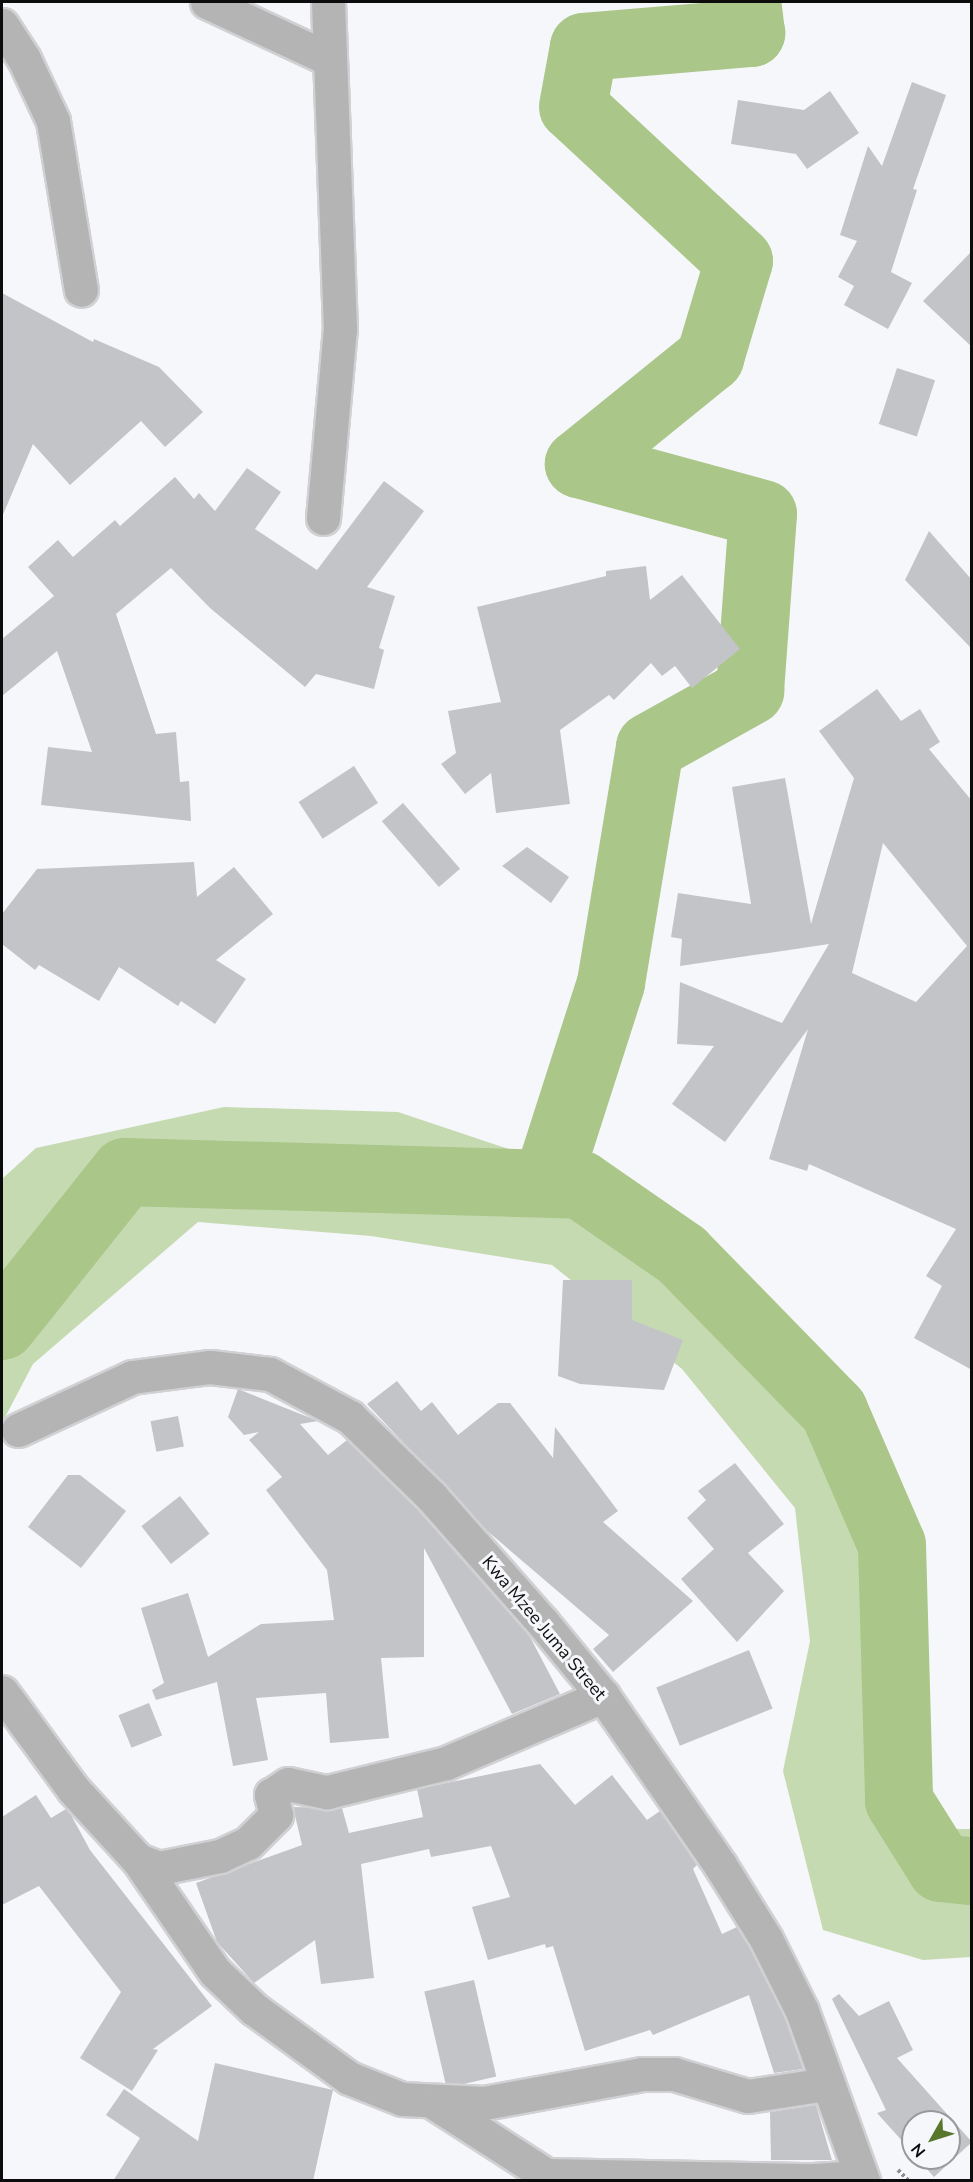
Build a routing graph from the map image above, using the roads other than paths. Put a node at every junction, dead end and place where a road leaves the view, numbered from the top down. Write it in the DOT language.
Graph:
graph roads {
  1 [pos="207,2"];
  2 [pos="328,2"];
  3 [pos="2,25"];
  4 [pos="327,58"];
  5 [pos="81,290"];
  6 [pos="323,518"];
  7 [pos="18,1430"];
  8 [pos="2,1692"];
  9 [pos="603,1696"];
  10 [pos="138,1860"];
  11 [pos="826,2084"];
  12 [pos="436,2104"];
  13 [pos="862,2179"];
  1 -- 4 [label="street"];
  2 -- 4 [label="street"];
  3 -- 5 [label="street"];
  4 -- 6 [label="street"];
  7 -- 9 [label="street, Kwa Mzee Juma Street"];
  8 -- 10 [label="street"];
  9 -- 10 [label="street"];
  9 -- 11 [label="street, Kwa Mzee Juma Street"];
  10 -- 12 [label="street"];
  11 -- 12 [label="street"];
  11 -- 13 [label="street, Kwa Mzee Juma Street"];
  12 -- 13 [label="street"];
}
